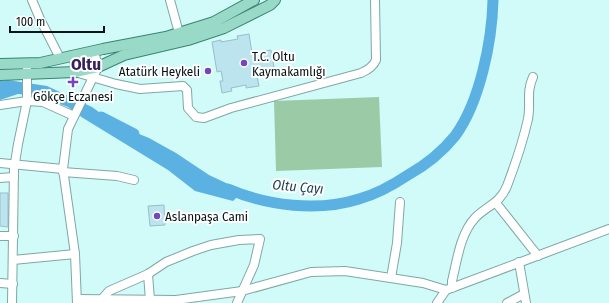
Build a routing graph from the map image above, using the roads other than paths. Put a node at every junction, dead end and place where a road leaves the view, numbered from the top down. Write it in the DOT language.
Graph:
graph roads {
  1 [pos="32,0"];
  2 [pos="170,0"];
  3 [pos="254,0"];
  4 [pos="275,0"];
  5 [pos="375,0"];
  6 [pos="179,33"];
  7 [pos="94,50"];
  8 [pos="74,55"];
  9 [pos="60,58"];
  10 [pos="27,63"];
  11 [pos="0,64"];
  12 [pos="98,67"];
  13 [pos="75,72"];
  14 [pos="0,75"];
  15 [pos="533,77"];
  16 [pos="28,78"];
  17 [pos="93,78"];
  18 [pos="27,101"];
  19 [pos="0,105"];
  20 [pos="74,116"];
  21 [pos="0,163"];
  22 [pos="15,164"];
  23 [pos="63,171"];
  24 [pos="14,177"];
  25 [pos="0,178"];
  26 [pos="134,180"];
  27 [pos="400,202"];
  28 [pos="496,203"];
  29 [pos="609,229"];
  30 [pos="0,236"];
  31 [pos="14,236"];
  32 [pos="75,254"];
  33 [pos="538,256"];
  34 [pos="13,260"];
  35 [pos="519,262"];
  36 [pos="148,274"];
  37 [pos="391,278"];
  38 [pos="0,283"];
  39 [pos="13,284"];
  40 [pos="449,289"];
  41 [pos="242,291"];
  42 [pos="524,294"];
  43 [pos="102,299"];
  44 [pos="150,300"];
  45 [pos="77,301"];
  46 [pos="130,301"];
  47 [pos="12,303"];
  48 [pos="237,303"];
  49 [pos="437,303"];
  50 [pos="507,303"];
  51 [pos="526,303"];
  1 -- 9 [label="street"];
  2 -- 6 [label="street"];
  3 -- 6 [label="main road"];
  4 -- 12 [label="main road"];
  5 -- 17 [label="street"];
  6 -- 7 [label="main road"];
  7 -- 8 [label="main road"];
  7 -- 12 [label="street"];
  8 -- 9 [label="main road"];
  8 -- 13 [label="street"];
  9 -- 10 [label="main road"];
  10 -- 11 [label="main road"];
  10 -- 16 [label="street"];
  12 -- 13 [label="main road"];
  12 -- 17 [label="street"];
  13 -- 16 [label="main road"];
  13 -- 17 [label="street"];
  14 -- 16 [label="main road"];
  15 -- 28 [label="street"];
  16 -- 18 [label="street"];
  17 -- 20 [label="street"];
  18 -- 19 [label="street"];
  18 -- 20 [label="street"];
  18 -- 22 [label="street"];
  20 -- 23 [label="street"];
  21 -- 22 [label="street"];
  22 -- 23 [label="street"];
  22 -- 24 [label="street"];
  23 -- 26 [label="street"];
  23 -- 32 [label="street"];
  24 -- 25 [label="street"];
  24 -- 31 [label="street"];
  27 -- 37 [label="street"];
  28 -- 33 [label="street"];
  28 -- 40 [label="street"];
  29 -- 33 [label="street"];
  30 -- 31 [label="street"];
  31 -- 34 [label="street"];
  32 -- 34 [label="street"];
  32 -- 45 [label="street"];
  33 -- 35 [label="street"];
  34 -- 39 [label="street"];
  35 -- 40 [label="street"];
  35 -- 42 [label="street"];
  36 -- 41 [label="street"];
  36 -- 43 [label="street"];
  36 -- 44 [label="street"];
  37 -- 40 [label="street"];
  37 -- 41 [label="street"];
  38 -- 39 [label="street"];
  39 -- 47 [label="street"];
  40 -- 49 [label="street"];
  41 -- 44 [label="street"];
  41 -- 48 [label="street"];
  42 -- 50 [label="street"];
  42 -- 51 [label="street"];
  43 -- 45 [label="street"];
  43 -- 46 [label="street"];
  44 -- 46 [label="street"];
}
